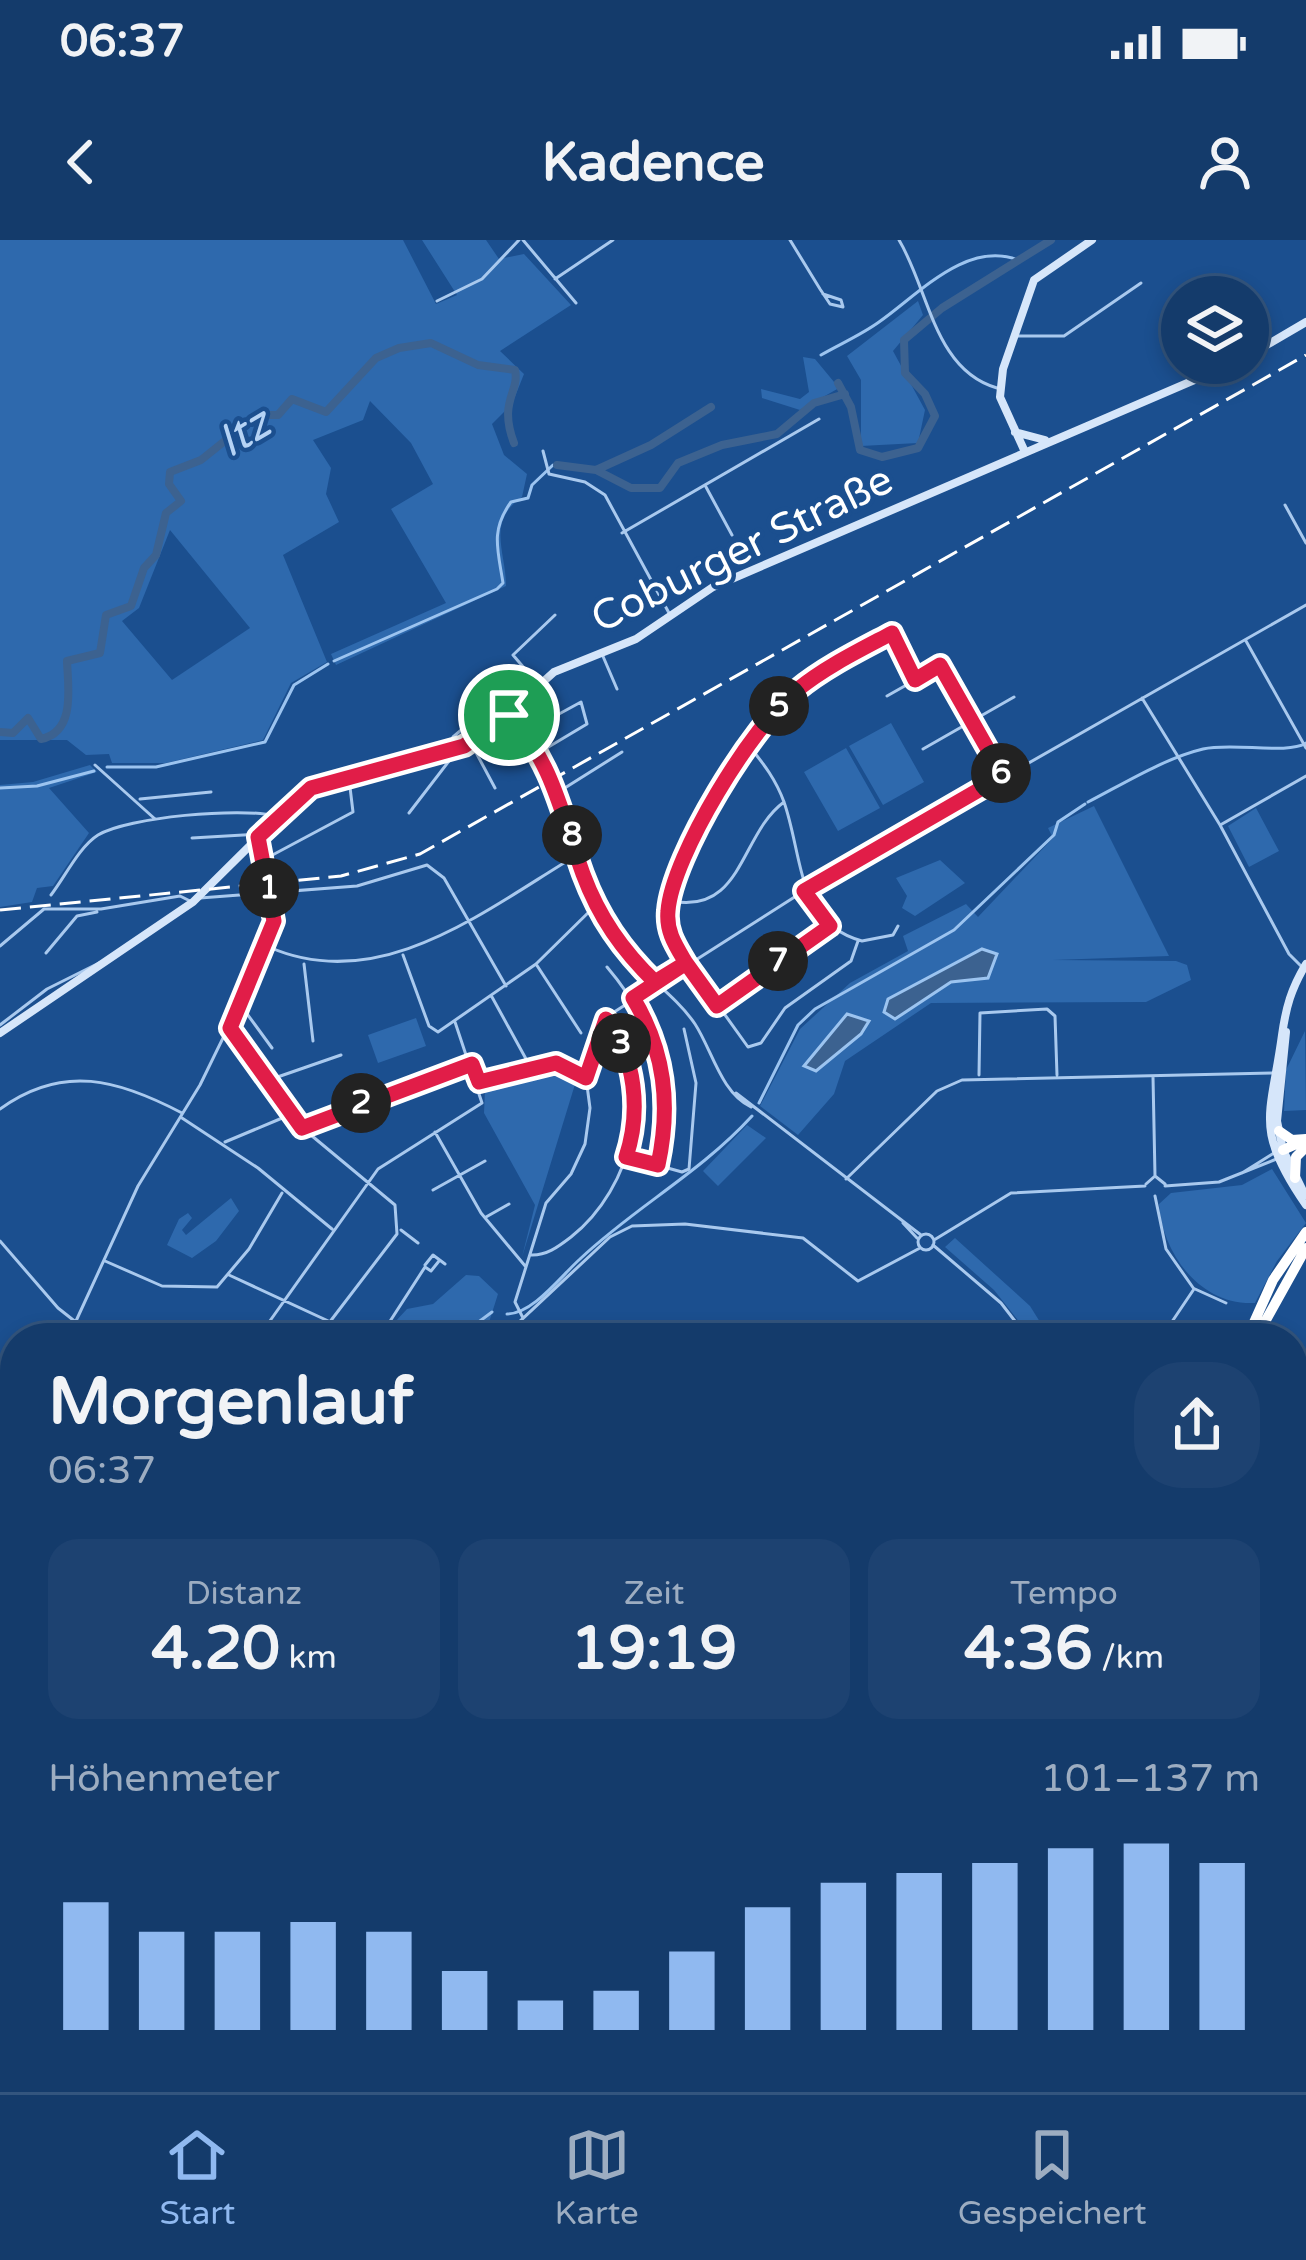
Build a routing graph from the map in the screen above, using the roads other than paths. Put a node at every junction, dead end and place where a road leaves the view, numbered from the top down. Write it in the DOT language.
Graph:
graph roads {
  1 [pos="521,240"];
  2 [pos="613,240"];
  3 [pos="790,240"];
  4 [pos="899,240"];
  5 [pos="1092,240"];
  6 [pos="554,279"];
  7 [pos="1141,284"];
  8 [pos="823,294"];
  9 [pos="437,301"];
  10 [pos="576,303"];
  11 [pos="1306,322"];
  12 [pos="1014,336"];
  13 [pos="1269,344"];
  14 [pos="1185,384"];
  15 [pos="999,388"];
  16 [pos="819,419"];
  17 [pos="1013,431"];
  18 [pos="1054,440"];
  19 [pos="543,451"];
  20 [pos="1025,452"];
  21 [pos="705,485"];
  22 [pos="1286,505"];
  23 [pos="622,533"];
  24 [pos="732,536"];
  25 [pos="1306,542"];
  26 [pos="1306,605"];
  27 [pos="555,615"];
  28 [pos="670,616"];
  29 [pos="1245,640"];
  30 [pos="602,652"];
  31 [pos="915,680"];
  32 [pos="538,685"];
  33 [pos="617,689"];
  34 [pos="886,696"];
  35 [pos="1145,696"];
  36 [pos="1014,697"];
  37 [pos="509,715"];
  38 [pos="972,721"];
  39 [pos="525,733"];
  40 [pos="471,743"];
  41 [pos="748,745"];
  42 [pos="1305,748"];
  43 [pos="923,749"];
  44 [pos="452,750"];
  45 [pos="622,752"];
  46 [pos="538,753"];
  47 [pos="95,765"];
  48 [pos="1003,776"];
  49 [pos="1306,776"];
  50 [pos="348,777"];
  51 [pos="495,788"];
  52 [pos="559,791"];
  53 [pos="212,792"];
  54 [pos="138,800"];
  55 [pos="784,802"];
  56 [pos="409,813"];
  57 [pos="277,817"];
  58 [pos="156,820"];
  59 [pos="1220,825"];
  60 [pos="260,835"];
  61 [pos="192,838"];
  62 [pos="577,855"];
  63 [pos="263,860"];
  64 [pos="804,891"];
  65 [pos="270,892"];
  66 [pos="51,895"];
  67 [pos="195,900"];
  68 [pos="670,900"];
  69 [pos="596,904"];
  70 [pos="100,909"];
  71 [pos="470,919"];
  72 [pos="830,926"];
  73 [pos="898,926"];
  74 [pos="858,941"];
  75 [pos="0,946"];
  76 [pos="268,946"];
  77 [pos="46,953"];
  78 [pos="404,955"];
  79 [pos="305,962"];
  80 [pos="686,963"];
  81 [pos="536,964"];
  82 [pos="1305,966"];
  83 [pos="608,967"];
  84 [pos="655,982"];
  85 [pos="506,986"];
  86 [pos="491,996"];
  87 [pos="633,998"];
  88 [pos="241,1006"];
  89 [pos="717,1006"];
  90 [pos="606,1019"];
  91 [pos="455,1022"];
  92 [pos="230,1028"];
  93 [pos="0,1029"];
  94 [pos="684,1029"];
  95 [pos="581,1033"];
  96 [pos="313,1041"];
  97 [pos="272,1048"];
  98 [pos="707,1048"];
  99 [pos="341,1055"];
  100 [pos="692,1055"];
  101 [pos="472,1064"];
  102 [pos="532,1069"];
  103 [pos="1155,1075"];
  104 [pos="1276,1075"];
  105 [pos="1057,1076"];
  106 [pos="586,1078"];
  107 [pos="980,1079"];
  108 [pos="265,1082"];
  109 [pos="479,1082"];
  110 [pos="0,1109"];
  111 [pos="182,1115"];
  112 [pos="288,1116"];
  113 [pos="302,1128"];
  114 [pos="434,1131"];
  115 [pos="1279,1131"];
  116 [pos="223,1143"];
  117 [pos="1306,1144"];
  118 [pos="1280,1154"];
  119 [pos="626,1157"];
  120 [pos="485,1161"];
  121 [pos="658,1165"];
  122 [pos="459,1175"];
  123 [pos="1155,1176"];
  124 [pos="1295,1178"];
  125 [pos="846,1179"];
  126 [pos="366,1184"];
  127 [pos="1145,1186"];
  128 [pos="1165,1186"];
  129 [pos="433,1190"];
  130 [pos="282,1193"];
  131 [pos="1155,1196"];
  132 [pos="1306,1201"];
  133 [pos="509,1204"];
  134 [pos="485,1218"];
  135 [pos="332,1229"];
  136 [pos="399,1229"];
  137 [pos="1306,1232"];
  138 [pos="0,1240"];
  139 [pos="919,1241"];
  140 [pos="932,1242"];
  141 [pos="418,1243"];
  142 [pos="1306,1248"];
  143 [pos="530,1255"];
  144 [pos="103,1260"];
  145 [pos="442,1262"];
  146 [pos="526,1268"];
  147 [pos="230,1276"];
  148 [pos="1194,1289"];
  149 [pos="283,1301"];
  150 [pos="1226,1303"];
  151 [pos="521,1314"];
  152 [pos="76,1322"];
  153 [pos="267,1323"];
  154 [pos="329,1323"];
  155 [pos="385,1323"];
  156 [pos="514,1323"];
  157 [pos="1016,1323"];
  158 [pos="1171,1323"];
  159 [pos="1253,1323"];
  160 [pos="1264,1323"];
  1 -- 6 [label="street"];
  1 -- 9 [label="street"];
  2 -- 6 [label="street"];
  3 -- 8 [label="street"];
  4 -- 15 [label="street"];
  5 -- 12 [label="street"];
  6 -- 10 [label="street"];
  7 -- 12 [label="street"];
  11 -- 13 [label="street"];
  12 -- 15 [label="street"];
  14 -- 18 [label="street, Coburger Straße"];
  15 -- 17 [label="street"];
  16 -- 21 [label="street"];
  17 -- 18 [label="street"];
  17 -- 20 [label="street"];
  18 -- 20 [label="street, Coburger Straße"];
  19 -- 23 [label="street"];
  20 -- 28 [label="street, Coburger Straße"];
  21 -- 23 [label="street"];
  21 -- 24 [label="street"];
  22 -- 25 [label="street"];
  23 -- 28 [label="street"];
  26 -- 29 [label="street"];
  27 -- 32 [label="street"];
  28 -- 30 [label="street, Coburger Straße"];
  29 -- 35 [label="street"];
  29 -- 42 [label="street"];
  30 -- 32 [label="street, Coburger Straße"];
  30 -- 33 [label="street"];
  31 -- 34 [label="street"];
  31 -- 38 [label="street"];
  31 -- 41 [label="street"];
  32 -- 37 [label="street, Coburger Straße"];
  35 -- 48 [label="street"];
  35 -- 59 [label="street"];
  36 -- 38 [label="street"];
  37 -- 39 [label="street"];
  37 -- 40 [label="street, Coburger Straße"];
  37 -- 44 [label="street"];
  38 -- 43 [label="street"];
  38 -- 48 [label="street"];
  39 -- 46 [label="street"];
  39 -- 46 [label="street"];
  40 -- 44 [label="street, Coburger Straße"];
  40 -- 51 [label="street"];
  41 -- 55 [label="street"];
  41 -- 68 [label="street"];
  44 -- 50 [label="street, Coburger Straße"];
  44 -- 56 [label="street"];
  45 -- 52 [label="street"];
  46 -- 52 [label="street"];
  47 -- 54 [label="street"];
  48 -- 64 [label="street"];
  49 -- 59 [label="street"];
  50 -- 57 [label="street, Coburger Straße"];
  50 -- 63 [label="street"];
  52 -- 62 [label="street"];
  53 -- 54 [label="street"];
  54 -- 58 [label="street"];
  55 -- 64 [label="street"];
  55 -- 68 [label="street"];
  57 -- 58 [label="street"];
  57 -- 60 [label="street, Coburger Straße"];
  58 -- 66 [label="street"];
  59 -- 82 [label="street"];
  60 -- 61 [label="street"];
  60 -- 63 [label="street"];
  60 -- 67 [label="street, Coburger Straße"];
  62 -- 69 [label="street"];
  62 -- 71 [label="street"];
  63 -- 65 [label="street"];
  64 -- 72 [label="street"];
  64 -- 80 [label="street"];
  65 -- 67 [label="street"];
  65 -- 71 [label="street"];
  65 -- 76 [label="street"];
  67 -- 70 [label="street"];
  67 -- 93 [label="street, Coburger Straße"];
  68 -- 80 [label="street"];
  69 -- 81 [label="street"];
  69 -- 84 [label="street"];
  70 -- 75 [label="street"];
  70 -- 77 [label="street"];
  71 -- 78 [label="street"];
  71 -- 85 [label="street"];
  72 -- 74 [label="street"];
  72 -- 89 [label="street"];
  73 -- 74 [label="street"];
  74 -- 89 [label="street"];
  76 -- 79 [label="street"];
  76 -- 88 [label="street"];
  78 -- 79 [label="street"];
  78 -- 91 [label="street"];
  79 -- 96 [label="street"];
  80 -- 84 [label="street"];
  80 -- 89 [label="street"];
  81 -- 85 [label="street"];
  81 -- 95 [label="street"];
  82 -- 104 [label="street"];
  83 -- 87 [label="street"];
  84 -- 87 [label="street"];
  84 -- 98 [label="street"];
  85 -- 86 [label="street"];
  86 -- 91 [label="street"];
  86 -- 102 [label="street"];
  87 -- 90 [label="street"];
  87 -- 121 [label="street"];
  88 -- 92 [label="street"];
  88 -- 97 [label="street"];
  90 -- 106 [label="street"];
  90 -- 119 [label="street"];
  91 -- 101 [label="street"];
  92 -- 108 [label="street"];
  92 -- 111 [label="street"];
  94 -- 100 [label="street"];
  98 -- 100 [label="street"];
  98 -- 125 [label="street"];
  99 -- 108 [label="street"];
  100 -- 121 [label="street"];
  101 -- 109 [label="street"];
  101 -- 113 [label="street"];
  102 -- 106 [label="street"];
  102 -- 109 [label="street"];
  103 -- 104 [label="street"];
  103 -- 105 [label="street"];
  103 -- 123 [label="street"];
  104 -- 115 [label="street"];
  104 -- 118 [label="street"];
  105 -- 107 [label="street"];
  105 -- 107 [label="street"];
  106 -- 143 [label="street"];
  107 -- 125 [label="street"];
  108 -- 112 [label="street"];
  109 -- 114 [label="street"];
  110 -- 111 [label="street"];
  111 -- 116 [label="street"];
  111 -- 144 [label="street"];
  112 -- 113 [label="street"];
  112 -- 116 [label="street"];
  113 -- 126 [label="street"];
  114 -- 122 [label="street"];
  114 -- 126 [label="street"];
  115 -- 117 [label="highway"];
  115 -- 118 [label="street"];
  116 -- 130 [label="street"];
  117 -- 118 [label="highway"];
  117 -- 124 [label="highway"];
  118 -- 124 [label="street"];
  118 -- 128 [label="street"];
  118 -- 132 [label="street"];
  119 -- 121 [label="street"];
  119 -- 143 [label="street"];
  120 -- 122 [label="street"];
  122 -- 129 [label="street"];
  122 -- 134 [label="street"];
  123 -- 127 [label="street"];
  123 -- 128 [label="street"];
  124 -- 132 [label="street"];
  125 -- 139 [label="street"];
  126 -- 135 [label="street"];
  126 -- 136 [label="street"];
  127 -- 131 [label="street"];
  127 -- 140 [label="street"];
  128 -- 131 [label="street"];
  130 -- 135 [label="street"];
  130 -- 147 [label="street"];
  131 -- 148 [label="street"];
  133 -- 134 [label="street"];
  134 -- 146 [label="street"];
  135 -- 149 [label="street"];
  136 -- 141 [label="street"];
  136 -- 154 [label="street"];
  137 -- 159 [label="highway"];
  138 -- 152 [label="street"];
  139 -- 140 [label="street"];
  139 -- 140 [label="street"];
  139 -- 151 [label="street"];
  140 -- 157 [label="street"];
  142 -- 160 [label="highway"];
  143 -- 146 [label="street"];
  144 -- 147 [label="street"];
  144 -- 152 [label="street"];
  145 -- 155 [label="street"];
  146 -- 151 [label="street"];
  147 -- 149 [label="street"];
  148 -- 150 [label="street"];
  148 -- 158 [label="street"];
  149 -- 153 [label="street"];
  149 -- 154 [label="street"];
  151 -- 156 [label="street"];
}
